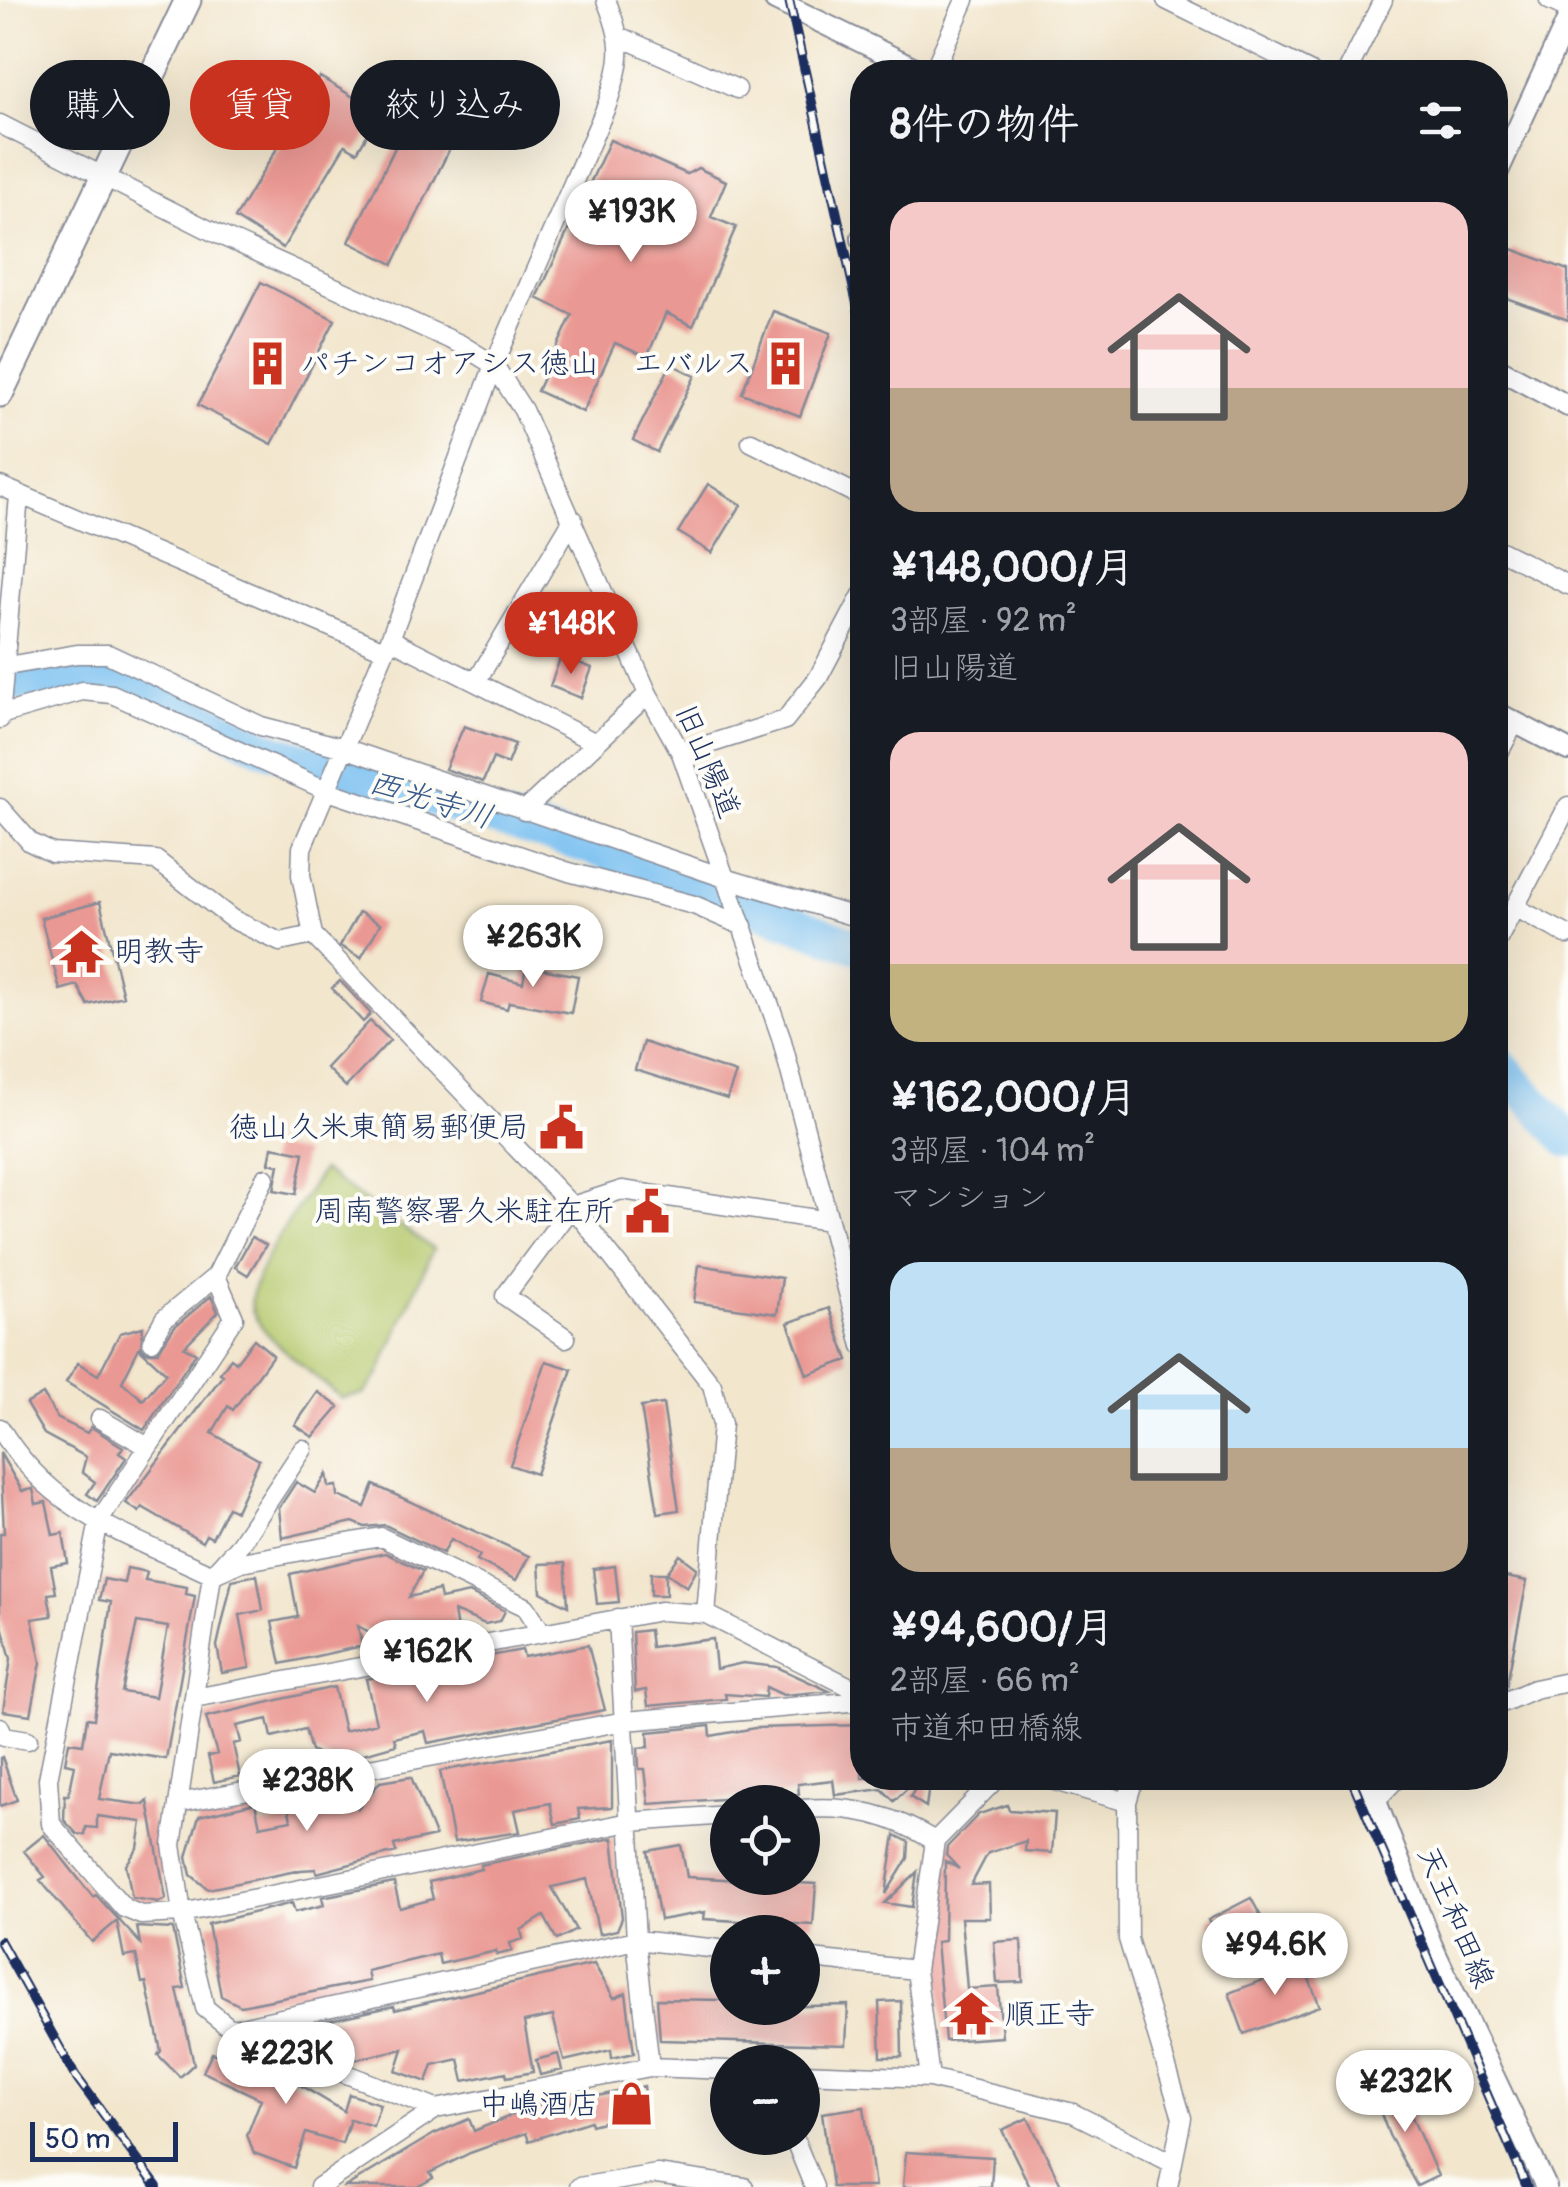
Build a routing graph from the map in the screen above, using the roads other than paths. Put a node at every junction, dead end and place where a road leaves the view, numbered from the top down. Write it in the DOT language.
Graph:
graph roads {
  1 [pos="188,0"];
  2 [pos="606,0"];
  3 [pos="775,0"];
  4 [pos="965,0"];
  5 [pos="1166,0"];
  6 [pos="1383,0"];
  7 [pos="1549,0"];
  8 [pos="1568,9"];
  9 [pos="1568,19"];
  10 [pos="621,37"];
  11 [pos="898,60"];
  12 [pos="938,60"];
  13 [pos="1286,60"];
  14 [pos="1353,60"];
  15 [pos="737,89"];
  16 [pos="0,124"];
  17 [pos="1508,150"];
  18 [pos="106,178"];
  19 [pos="494,365"];
  20 [pos="1508,374"];
  21 [pos="0,394"];
  22 [pos="1568,406"];
  23 [pos="751,442"];
  24 [pos="0,486"];
  25 [pos="850,491"];
  26 [pos="18,496"];
  27 [pos="574,519"];
  28 [pos="1508,555"];
  29 [pos="1568,585"];
  30 [pos="850,618"];
  31 [pos="387,644"];
  32 [pos="7,666"];
  33 [pos="476,682"];
  34 [pos="648,694"];
  35 [pos="1,716"];
  36 [pos="1508,718"];
  37 [pos="1515,722"];
  38 [pos="1508,735"];
  39 [pos="596,743"];
  40 [pos="344,748"];
  41 [pos="1568,750"];
  42 [pos="680,753"];
  43 [pos="328,791"];
  44 [pos="1568,806"];
  45 [pos="0,808"];
  46 [pos="524,811"];
  47 [pos="725,878"];
  48 [pos="1516,908"];
  49 [pos="850,916"];
  50 [pos="1508,922"];
  51 [pos="743,926"];
  52 [pos="312,935"];
  53 [pos="1568,935"];
  54 [pos="265,1178"];
  55 [pos="572,1206"];
  56 [pos="828,1221"];
  57 [pos="216,1276"];
  58 [pos="850,1302"];
  59 [pos="566,1338"];
  60 [pos="152,1341"];
  61 [pos="100,1419"];
  62 [pos="0,1428"];
  63 [pos="148,1447"];
  64 [pos="303,1449"];
  65 [pos="99,1521"];
  66 [pos="212,1575"];
  67 [pos="706,1614"];
  68 [pos="618,1618"];
  69 [pos="542,1631"];
  70 [pos="1568,1682"];
  71 [pos="850,1691"];
  72 [pos="194,1698"];
  73 [pos="850,1698"];
  74 [pos="1508,1701"];
  75 [pos="625,1721"];
  76 [pos="0,1726"];
  77 [pos="28,1740"];
  78 [pos="985,1790"];
  79 [pos="1086,1790"];
  80 [pos="1130,1790"];
  81 [pos="1372,1790"];
  82 [pos="1386,1790"];
  83 [pos="1376,1800"];
  84 [pos="1127,1802"];
  85 [pos="178,1803"];
  86 [pos="820,1808"];
  87 [pos="710,1815"];
  88 [pos="630,1822"];
  89 [pos="935,1841"];
  90 [pos="182,1913"];
  91 [pos="636,1940"];
  92 [pos="710,1948"];
  93 [pos="820,1960"];
  94 [pos="916,1970"];
  95 [pos="231,2029"];
  96 [pos="650,2067"];
  97 [pos="710,2069"];
  98 [pos="820,2074"];
  99 [pos="930,2078"];
  100 [pos="436,2109"];
  101 [pos="801,2155"];
  102 [pos="1172,2163"];
  103 [pos="319,2187"];
  104 [pos="578,2187"];
  105 [pos="744,2187"];
  106 [pos="814,2187"];
  107 [pos="1168,2187"];
  108 [pos="1546,2187"];
  1 -- 18 [label="main road"];
  2 -- 10 [label="street"];
  3 -- 11 [label="street"];
  4 -- 12 [label="street"];
  5 -- 13 [label="street"];
  6 -- 14 [label="street"];
  7 -- 8 [label="street"];
  9 -- 17 [label="street"];
  10 -- 15 [label="street"];
  10 -- 19 [label="street"];
  16 -- 18 [label="street"];
  18 -- 19 [label="street"];
  18 -- 21 [label="main road"];
  19 -- 27 [label="street, 旧山陽道"];
  19 -- 31 [label="street"];
  20 -- 22 [label="street"];
  23 -- 25 [label="street"];
  24 -- 26 [label="street"];
  26 -- 31 [label="street"];
  26 -- 32 [label="street"];
  27 -- 33 [label="street"];
  27 -- 34 [label="street, 旧山陽道"];
  28 -- 29 [label="street"];
  30 -- 42 [label="street"];
  31 -- 33 [label="street"];
  31 -- 40 [label="street"];
  32 -- 35 [label="street"];
  32 -- 40 [label="street"];
  33 -- 39 [label="street"];
  34 -- 39 [label="street"];
  34 -- 42 [label="street, 旧山陽道"];
  35 -- 43 [label="street"];
  36 -- 37 [label="street"];
  37 -- 38 [label="street"];
  37 -- 41 [label="street"];
  39 -- 46 [label="street"];
  40 -- 43 [label="street"];
  40 -- 46 [label="street"];
  42 -- 47 [label="street, 旧山陽道"];
  43 -- 51 [label="street"];
  43 -- 52 [label="street"];
  44 -- 48 [label="street"];
  45 -- 52 [label="street"];
  46 -- 47 [label="street"];
  47 -- 49 [label="street"];
  47 -- 51 [label="street, 旧山陽道"];
  48 -- 50 [label="street"];
  48 -- 53 [label="street"];
  51 -- 56 [label="street, 旧山陽道"];
  52 -- 55 [label="street"];
  54 -- 57 [label="street"];
  55 -- 56 [label="street"];
  55 -- 59 [label="street"];
  55 -- 67 [label="street"];
  56 -- 58 [label="street, 旧山陽道"];
  57 -- 60 [label="street"];
  57 -- 63 [label="street"];
  61 -- 63 [label="street"];
  62 -- 65 [label="street"];
  63 -- 65 [label="street"];
  64 -- 66 [label="street"];
  65 -- 66 [label="street"];
  65 -- 90 [label="street"];
  66 -- 69 [label="street"];
  66 -- 72 [label="street"];
  67 -- 68 [label="street"];
  67 -- 71 [label="street"];
  68 -- 69 [label="street"];
  68 -- 75 [label="street"];
  69 -- 72 [label="street"];
  70 -- 74 [label="street"];
  72 -- 85 [label="street"];
  73 -- 75 [label="street"];
  75 -- 85 [label="street"];
  75 -- 88 [label="street"];
  76 -- 77 [label="street"];
  78 -- 89 [label="street"];
  79 -- 84 [label="street"];
  80 -- 84 [label="street"];
  81 -- 83 [label="street, 天王和田線"];
  82 -- 83 [label="street"];
  83 -- 108 [label="street, 天王和田線"];
  84 -- 102 [label="street"];
  85 -- 90 [label="street"];
  86 -- 89 [label="street"];
  87 -- 88 [label="street"];
  88 -- 90 [label="street"];
  88 -- 91 [label="street"];
  89 -- 94 [label="street"];
  90 -- 95 [label="street"];
  91 -- 92 [label="street"];
  91 -- 95 [label="street"];
  91 -- 96 [label="street"];
  93 -- 94 [label="street"];
  94 -- 99 [label="street"];
  95 -- 100 [label="street"];
  96 -- 97 [label="street"];
  96 -- 100 [label="street"];
  98 -- 99 [label="street"];
  99 -- 102 [label="street"];
  100 -- 103 [label="street"];
  101 -- 106 [label="street"];
  102 -- 107 [label="street"];
  104 -- 105 [label="street"];
}
